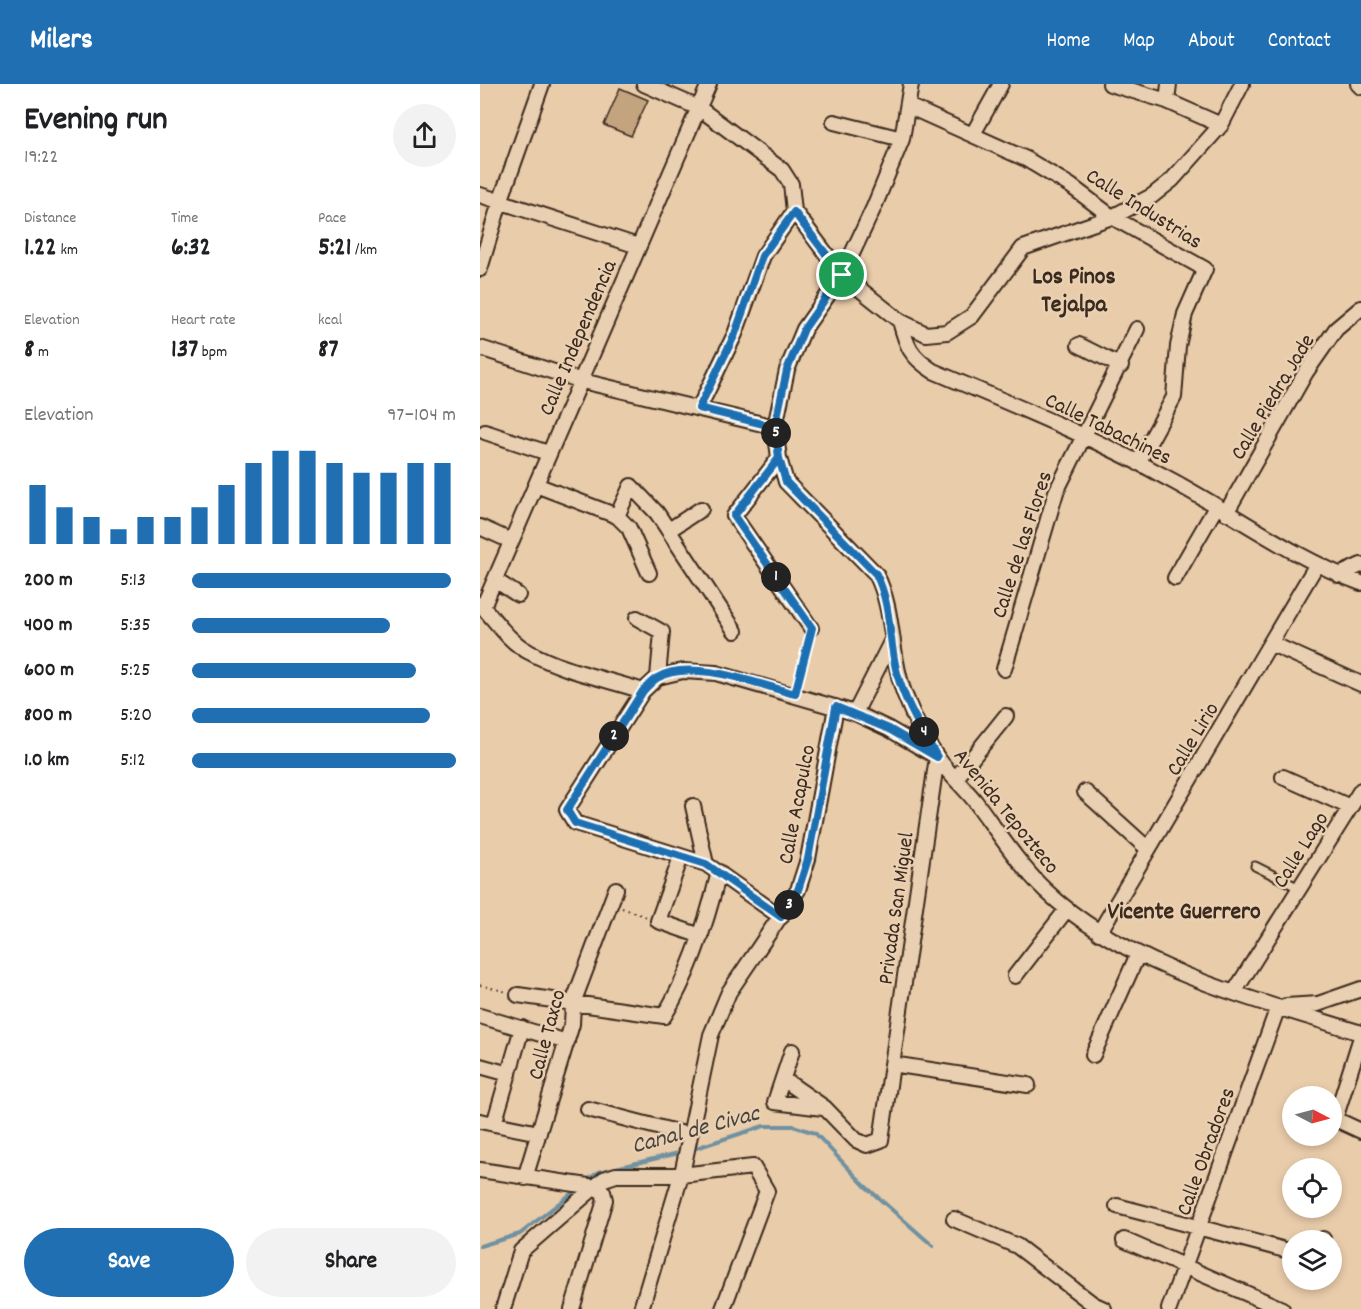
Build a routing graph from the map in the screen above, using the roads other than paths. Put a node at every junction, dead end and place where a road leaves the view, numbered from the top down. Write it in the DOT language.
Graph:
graph roads {
  1 [pos="542,84"];
  2 [pos="644,84"];
  3 [pos="709,84"];
  4 [pos="911,84"];
  5 [pos="1001,84"];
  6 [pos="1110,84"];
  7 [pos="1169,84"];
  8 [pos="1242,84"];
  9 [pos="1167,101"];
  10 [pos="908,106"];
  11 [pos="699,108"];
  12 [pos="834,122"];
  13 [pos="1221,125"];
  14 [pos="973,134"];
  15 [pos="902,139"];
  16 [pos="480,195"];
  17 [pos="500,202"];
  18 [pos="794,212"];
  19 [pos="1112,217"];
  20 [pos="638,246"];
  21 [pos="480,268"];
  22 [pos="842,275"];
  23 [pos="1361,308"];
  24 [pos="900,321"];
  25 [pos="1137,329"];
  26 [pos="1079,345"];
  27 [pos="480,348"];
  28 [pos="1120,366"];
  29 [pos="582,381"];
  30 [pos="699,408"];
  31 [pos="775,427"];
  32 [pos="485,432"];
  33 [pos="1083,435"];
  34 [pos="548,453"];
  35 [pos="779,458"];
  36 [pos="1138,463"];
  37 [pos="536,485"];
  38 [pos="702,509"];
  39 [pos="1221,510"];
  40 [pos="617,516"];
  41 [pos="480,527"];
  42 [pos="669,530"];
  43 [pos="512,541"];
  44 [pos="1317,564"];
  45 [pos="1361,565"];
  46 [pos="649,573"];
  47 [pos="1339,575"];
  48 [pos="1175,578"];
  49 [pos="495,580"];
  50 [pos="1361,583"];
  51 [pos="518,595"];
  52 [pos="482,605"];
  53 [pos="637,618"];
  54 [pos="812,628"];
  55 [pos="735,631"];
  56 [pos="891,642"];
  57 [pos="1272,644"];
  58 [pos="1004,669"];
  59 [pos="658,677"];
  60 [pos="1361,684"];
  61 [pos="643,691"];
  62 [pos="836,707"];
  63 [pos="855,713"];
  64 [pos="1006,716"];
  65 [pos="937,757"];
  66 [pos="957,777"];
  67 [pos="1283,777"];
  68 [pos="1361,790"];
  69 [pos="1085,792"];
  70 [pos="693,806"];
  71 [pos="1350,807"];
  72 [pos="1148,849"];
  73 [pos="681,857"];
  74 [pos="706,864"];
  75 [pos="1255,866"];
  76 [pos="719,872"];
  77 [pos="1299,888"];
  78 [pos="616,889"];
  79 [pos="1067,909"];
  80 [pos="781,917"];
  81 [pos="1099,933"];
  82 [pos="701,936"];
  83 [pos="1138,954"];
  84 [pos="1015,976"];
  85 [pos="1361,989"];
  86 [pos="1235,991"];
  87 [pos="518,995"];
  88 [pos="573,1003"];
  89 [pos="1278,1006"];
  90 [pos="480,1016"];
  91 [pos="515,1026"];
  92 [pos="1361,1035"];
  93 [pos="567,1042"];
  94 [pos="792,1051"];
  95 [pos="1093,1055"];
  96 [pos="892,1064"];
  97 [pos="480,1066"];
  98 [pos="509,1074"];
  99 [pos="783,1079"];
  100 [pos="1028,1085"];
  101 [pos="825,1108"];
  102 [pos="588,1109"];
  103 [pos="487,1122"];
  104 [pos="1361,1131"];
  105 [pos="539,1133"];
  106 [pos="688,1140"];
  107 [pos="480,1170"];
  108 [pos="682,1172"];
  109 [pos="525,1178"];
  110 [pos="591,1186"];
  111 [pos="1117,1206"];
  112 [pos="954,1219"];
  113 [pos="1198,1227"];
  114 [pos="1124,1240"];
  115 [pos="1282,1249"];
  116 [pos="1184,1266"];
  117 [pos="503,1309"];
  118 [pos="573,1309"];
  119 [pos="641,1309"];
  120 [pos="723,1309"];
  121 [pos="1104,1309"];
  122 [pos="1169,1309"];
  123 [pos="1282,1309"];
  1 -- 17 [label="street"];
  2 -- 11 [label="street"];
  3 -- 11 [label="street, Calle Independencia"];
  4 -- 10 [label="street, Avenida Tepozteco"];
  5 -- 14 [label="street"];
  6 -- 9 [label="street"];
  7 -- 9 [label="street"];
  8 -- 13 [label="street"];
  9 -- 13 [label="street"];
  10 -- 14 [label="street, Calle Industrias"];
  10 -- 15 [label="street, Avenida Tepozteco"];
  11 -- 18 [label="street"];
  11 -- 20 [label="street, Calle Independencia"];
  12 -- 15 [label="street"];
  13 -- 19 [label="street"];
  14 -- 19 [label="street, Calle Industrias"];
  15 -- 22 [label="street, Avenida Tepozteco"];
  16 -- 17 [label="street"];
  17 -- 20 [label="street"];
  17 -- 21 [label="street"];
  18 -- 22 [label="street"];
  18 -- 30 [label="street"];
  19 -- 24 [label="street"];
  19 -- 36 [label="street, Calle Industrias"];
  20 -- 29 [label="street, Calle Independencia"];
  22 -- 24 [label="street"];
  22 -- 31 [label="street, Avenida Tepozteco"];
  23 -- 39 [label="street, Calle Piedra Jade"];
  24 -- 33 [label="street, Calle Tabachines"];
  25 -- 28 [label="street, Calle de las Flores"];
  26 -- 28 [label="street"];
  27 -- 29 [label="street"];
  28 -- 33 [label="street, Calle de las Flores"];
  29 -- 30 [label="street"];
  29 -- 34 [label="street, Calle Independencia"];
  30 -- 31 [label="street"];
  31 -- 35 [label="street, Avenida Tepozteco"];
  32 -- 34 [label="street"];
  33 -- 36 [label="street, Calle Tabachines"];
  33 -- 58 [label="street, Calle de las Flores"];
  34 -- 37 [label="street, Calle Independencia"];
  35 -- 54 [label="street"];
  35 -- 56 [label="street, Avenida Tepozteco"];
  36 -- 39 [label="street, Calle Tabachines"];
  37 -- 40 [label="street"];
  37 -- 43 [label="street, Calle Independencia"];
  38 -- 42 [label="street"];
  39 -- 44 [label="street, Calle Tabachines"];
  39 -- 48 [label="street, Calle Piedra Jade"];
  40 -- 42 [label="street"];
  40 -- 46 [label="street"];
  41 -- 43 [label="street"];
  42 -- 55 [label="street"];
  43 -- 49 [label="street, Calle Independencia"];
  44 -- 47 [label="street, Calle Tabachines"];
  44 -- 57 [label="street, Calle Lirio"];
  45 -- 47 [label="street"];
  47 -- 50 [label="street, Calle Tabachines"];
  49 -- 51 [label="street"];
  49 -- 52 [label="street, Calle Independencia"];
  52 -- 61 [label="street"];
  53 -- 59 [label="street"];
  56 -- 63 [label="street"];
  56 -- 65 [label="street, Avenida Tepozteco"];
  57 -- 60 [label="street"];
  57 -- 72 [label="street, Calle Lirio"];
  59 -- 61 [label="street"];
  59 -- 62 [label="street"];
  61 -- 73 [label="street"];
  62 -- 63 [label="street"];
  62 -- 80 [label="street, Calle Acapulco"];
  63 -- 65 [label="street"];
  64 -- 66 [label="street"];
  65 -- 66 [label="street, Avenida Tepozteco"];
  65 -- 96 [label="street, Privada San Miguel"];
  66 -- 79 [label="street, Avenida Tepozteco"];
  67 -- 71 [label="street"];
  68 -- 71 [label="street, Calle Lago"];
  69 -- 72 [label="street"];
  70 -- 74 [label="street"];
  71 -- 77 [label="street, Calle Lago"];
  72 -- 81 [label="street, Calle Lirio"];
  73 -- 74 [label="street"];
  73 -- 82 [label="street"];
  74 -- 76 [label="street"];
  75 -- 77 [label="lane"];
  76 -- 80 [label="street"];
  76 -- 82 [label="street"];
  77 -- 86 [label="street, Calle Lago"];
  78 -- 88 [label="street, Calle Taxco"];
  79 -- 81 [label="street, Avenida Tepozteco"];
  79 -- 84 [label="street"];
  80 -- 106 [label="street, Calle Acapulco"];
  81 -- 83 [label="street, Avenida Tepozteco"];
  82 -- 88 [label="street"];
  83 -- 86 [label="street, Avenida Tepozteco"];
  83 -- 95 [label="street"];
  85 -- 89 [label="street"];
  86 -- 89 [label="street, Avenida Tepozteco"];
  87 -- 88 [label="street"];
  88 -- 93 [label="street, Calle Taxco"];
  89 -- 92 [label="street, Avenida Tepozteco"];
  89 -- 113 [label="street, Calle Obradores"];
  90 -- 91 [label="street"];
  91 -- 93 [label="street"];
  91 -- 98 [label="street"];
  92 -- 104 [label="street"];
  93 -- 105 [label="street, Calle Taxco"];
  94 -- 99 [label="street"];
  96 -- 100 [label="street"];
  96 -- 101 [label="street, Privada San Miguel"];
  97 -- 98 [label="street"];
  98 -- 103 [label="street"];
  99 -- 101 [label="street"];
  99 -- 101 [label="street"];
  102 -- 106 [label="street"];
  103 -- 105 [label="street"];
  105 -- 109 [label="street, Calle Taxco"];
  106 -- 108 [label="street, Calle Acapulco"];
  107 -- 109 [label="street"];
  108 -- 110 [label="street"];
  108 -- 119 [label="street, Calle Acapulco"];
  108 -- 120 [label="street"];
  109 -- 110 [label="street"];
  110 -- 117 [label="street"];
  110 -- 118 [label="street"];
  111 -- 113 [label="street"];
  112 -- 121 [label="street"];
  113 -- 115 [label="street"];
  113 -- 116 [label="street, Calle Obradores"];
  114 -- 116 [label="street"];
  116 -- 122 [label="street, Calle Obradores"];
  116 -- 123 [label="street"];
}
